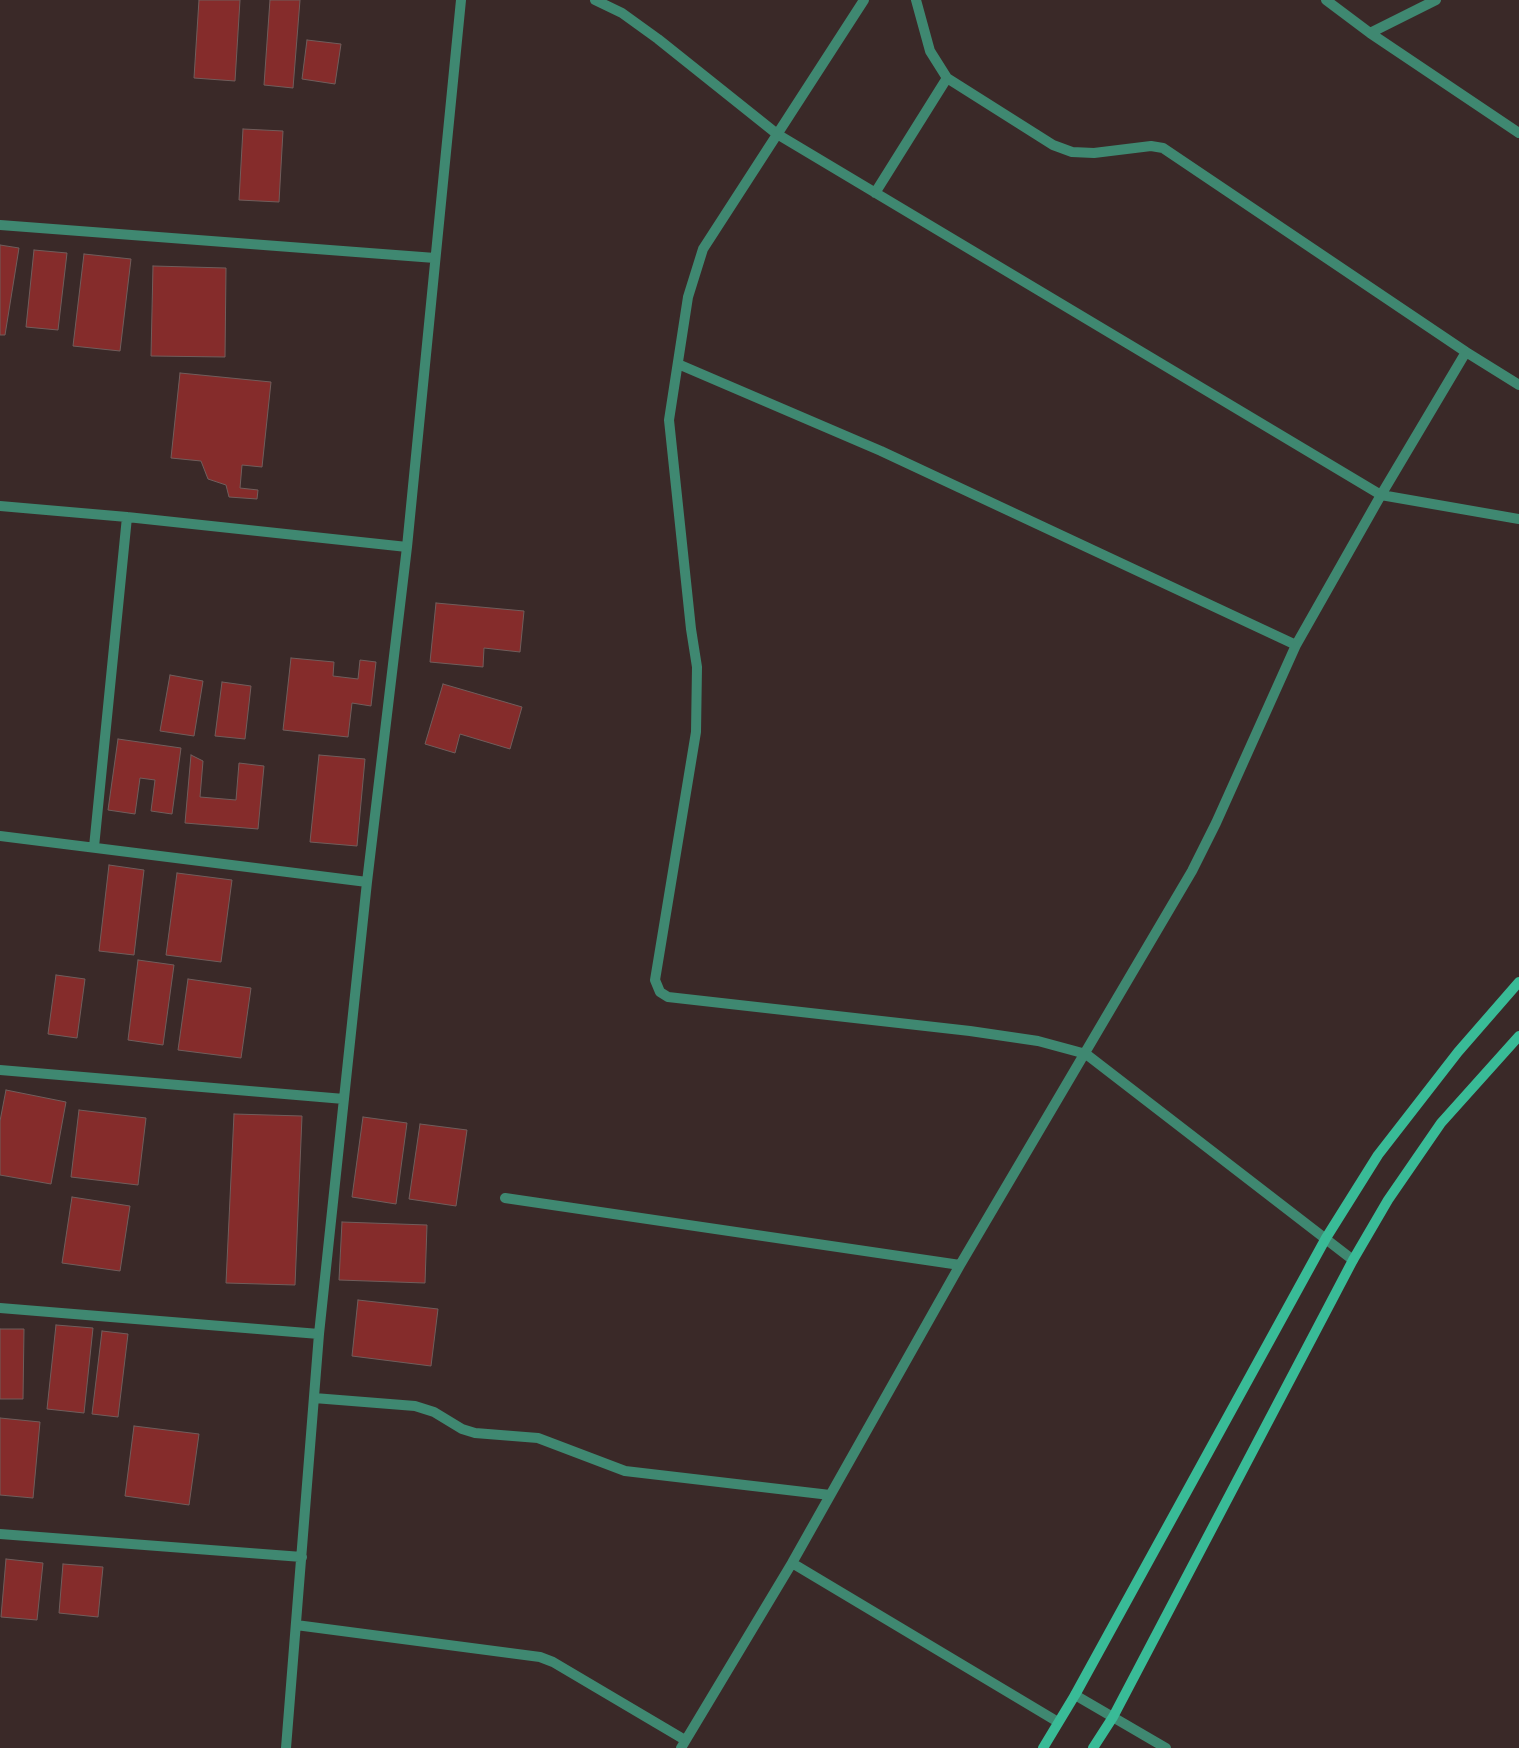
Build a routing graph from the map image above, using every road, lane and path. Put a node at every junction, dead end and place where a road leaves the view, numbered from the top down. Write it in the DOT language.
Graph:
graph roads {
  1 [pos="461,0"];
  2 [pos="596,0"];
  3 [pos="864,0"];
  4 [pos="916,0"];
  5 [pos="1326,0"];
  6 [pos="1436,0"];
  7 [pos="1370,33"];
  8 [pos="946,78"];
  9 [pos="1519,133"];
  10 [pos="777,134"];
  11 [pos="875,193"];
  12 [pos="0,225"];
  13 [pos="435,258"];
  14 [pos="1466,352"];
  15 [pos="678,364"];
  16 [pos="1519,385"];
  17 [pos="1381,495"];
  18 [pos="0,506"];
  19 [pos="128,517"];
  20 [pos="1519,520"];
  21 [pos="407,547"];
  22 [pos="1296,645"];
  23 [pos="0,836"];
  24 [pos="94,847"];
  25 [pos="367,882"];
  26 [pos="1519,982"];
  27 [pos="1519,1036"];
  28 [pos="1086,1054"];
  29 [pos="0,1070"];
  30 [pos="344,1099"];
  31 [pos="505,1198"];
  32 [pos="1326,1238"];
  33 [pos="1353,1260"];
  34 [pos="960,1265"];
  35 [pos="0,1308"];
  36 [pos="319,1334"];
  37 [pos="314,1398"];
  38 [pos="830,1496"];
  39 [pos="0,1534"];
  40 [pos="302,1556"];
  41 [pos="792,1563"];
  42 [pos="296,1625"];
  43 [pos="1075,1694"];
  44 [pos="1113,1716"];
  45 [pos="1058,1722"];
  46 [pos="683,1744"];
  47 [pos="286,1748"];
  48 [pos="1043,1748"];
  49 [pos="1093,1748"];
  50 [pos="1166,1748"];
  1 -- 13 [label="street"];
  2 -- 10 [label="street"];
  3 -- 10 [label="street"];
  4 -- 8 [label="street"];
  5 -- 7 [label="street"];
  6 -- 7 [label="street"];
  7 -- 9 [label="street"];
  8 -- 11 [label="street"];
  8 -- 14 [label="street"];
  10 -- 11 [label="street"];
  10 -- 15 [label="street"];
  11 -- 17 [label="street"];
  12 -- 13 [label="street"];
  13 -- 21 [label="street"];
  14 -- 16 [label="street"];
  14 -- 17 [label="street"];
  15 -- 22 [label="street"];
  15 -- 28 [label="street"];
  17 -- 20 [label="street"];
  17 -- 22 [label="street"];
  18 -- 19 [label="street"];
  19 -- 21 [label="street"];
  19 -- 24 [label="street"];
  21 -- 25 [label="street"];
  22 -- 28 [label="street"];
  23 -- 24 [label="street"];
  24 -- 25 [label="street"];
  25 -- 30 [label="street"];
  26 -- 32 [label="street"];
  27 -- 33 [label="street"];
  28 -- 32 [label="street"];
  28 -- 34 [label="street"];
  29 -- 30 [label="street"];
  30 -- 36 [label="street"];
  31 -- 34 [label="street"];
  32 -- 33 [label="street"];
  32 -- 43 [label="street"];
  33 -- 44 [label="street"];
  34 -- 38 [label="street"];
  35 -- 36 [label="street"];
  36 -- 37 [label="street"];
  37 -- 38 [label="street"];
  37 -- 40 [label="street"];
  38 -- 41 [label="street"];
  39 -- 40 [label="street"];
  40 -- 42 [label="street"];
  41 -- 45 [label="street"];
  41 -- 46 [label="street"];
  42 -- 46 [label="street"];
  42 -- 47 [label="street"];
  43 -- 44 [label="street"];
  43 -- 45 [label="street"];
  44 -- 49 [label="street"];
  44 -- 50 [label="street"];
  45 -- 48 [label="street"];
}
